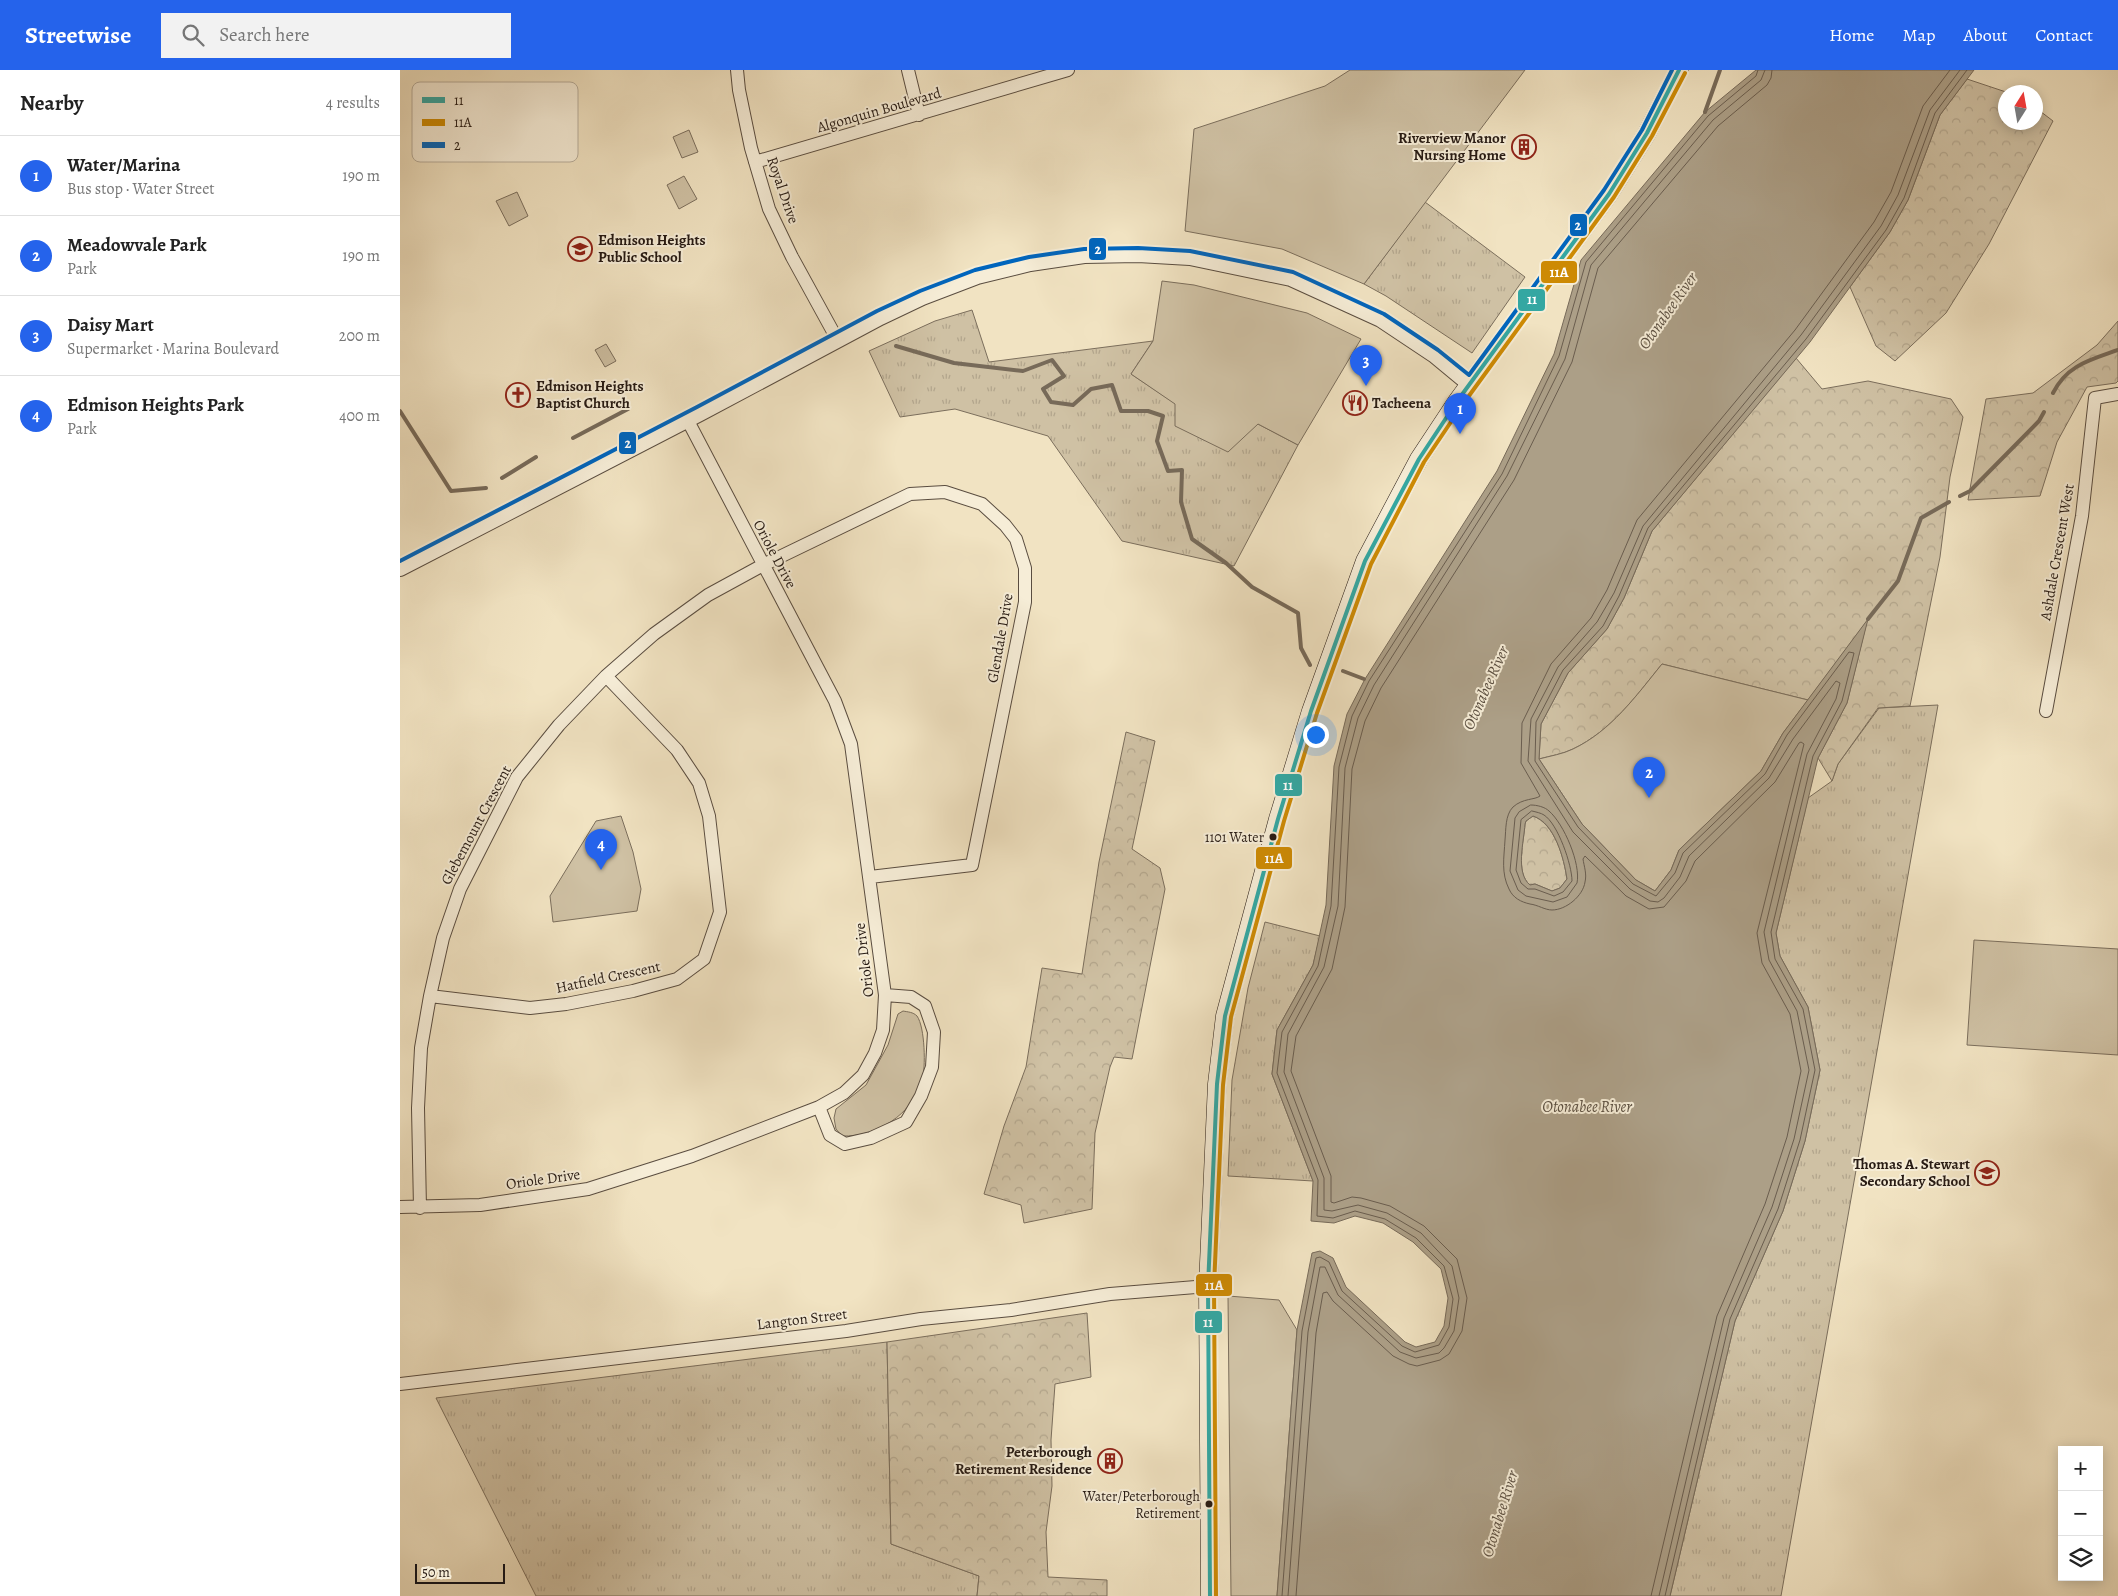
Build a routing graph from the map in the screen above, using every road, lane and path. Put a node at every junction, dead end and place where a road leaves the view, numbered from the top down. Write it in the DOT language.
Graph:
graph roads {
  1 [pos="737,70"];
  2 [pos="908,70"];
  3 [pos="1068,70"];
  4 [pos="1679,70"];
  5 [pos="919,115"];
  6 [pos="755,162"];
  7 [pos="837,339"];
  8 [pos="1470,384"];
  9 [pos="2118,394"];
  10 [pos="687,419"];
  11 [pos="762,565"];
  12 [pos="400,568"];
  13 [pos="606,676"];
  14 [pos="2046,711"];
  15 [pos="870,877"];
  16 [pos="886,995"];
  17 [pos="430,996"];
  18 [pos="819,1107"];
  19 [pos="400,1207"];
  20 [pos="420,1208"];
  21 [pos="1208,1286"];
  22 [pos="400,1384"];
  23 [pos="1210,1596"];
  1 -- 6 [label="street, Royal Drive"];
  2 -- 5 [label="street"];
  3 -- 5 [label="street, Algonquin Boulevard"];
  4 -- 8 [label="main road"];
  5 -- 6 [label="street, Algonquin Boulevard"];
  6 -- 7 [label="street, Royal Drive"];
  7 -- 8 [label="street"];
  7 -- 10 [label="street"];
  8 -- 21 [label="main road"];
  9 -- 14 [label="street, Ashdale Crescent West"];
  10 -- 11 [label="street, Oriole Drive"];
  10 -- 12 [label="street"];
  11 -- 13 [label="street, Glebemount Crescent"];
  11 -- 15 [label="street, Oriole Drive"];
  11 -- 15 [label="street, Glendale Drive"];
  13 -- 17 [label="street, Glebemount Crescent"];
  13 -- 17 [label="street, Hatfield Crescent"];
  15 -- 16 [label="street, Oriole Drive"];
  16 -- 18 [label="street, Oriole Drive"];
  16 -- 18 [label="street"];
  17 -- 20 [label="street, Glebemount Crescent"];
  18 -- 20 [label="street, Oriole Drive"];
  19 -- 20 [label="street, Oriole Drive"];
  21 -- 22 [label="street, Langton Street"];
  21 -- 23 [label="main road"];
}
